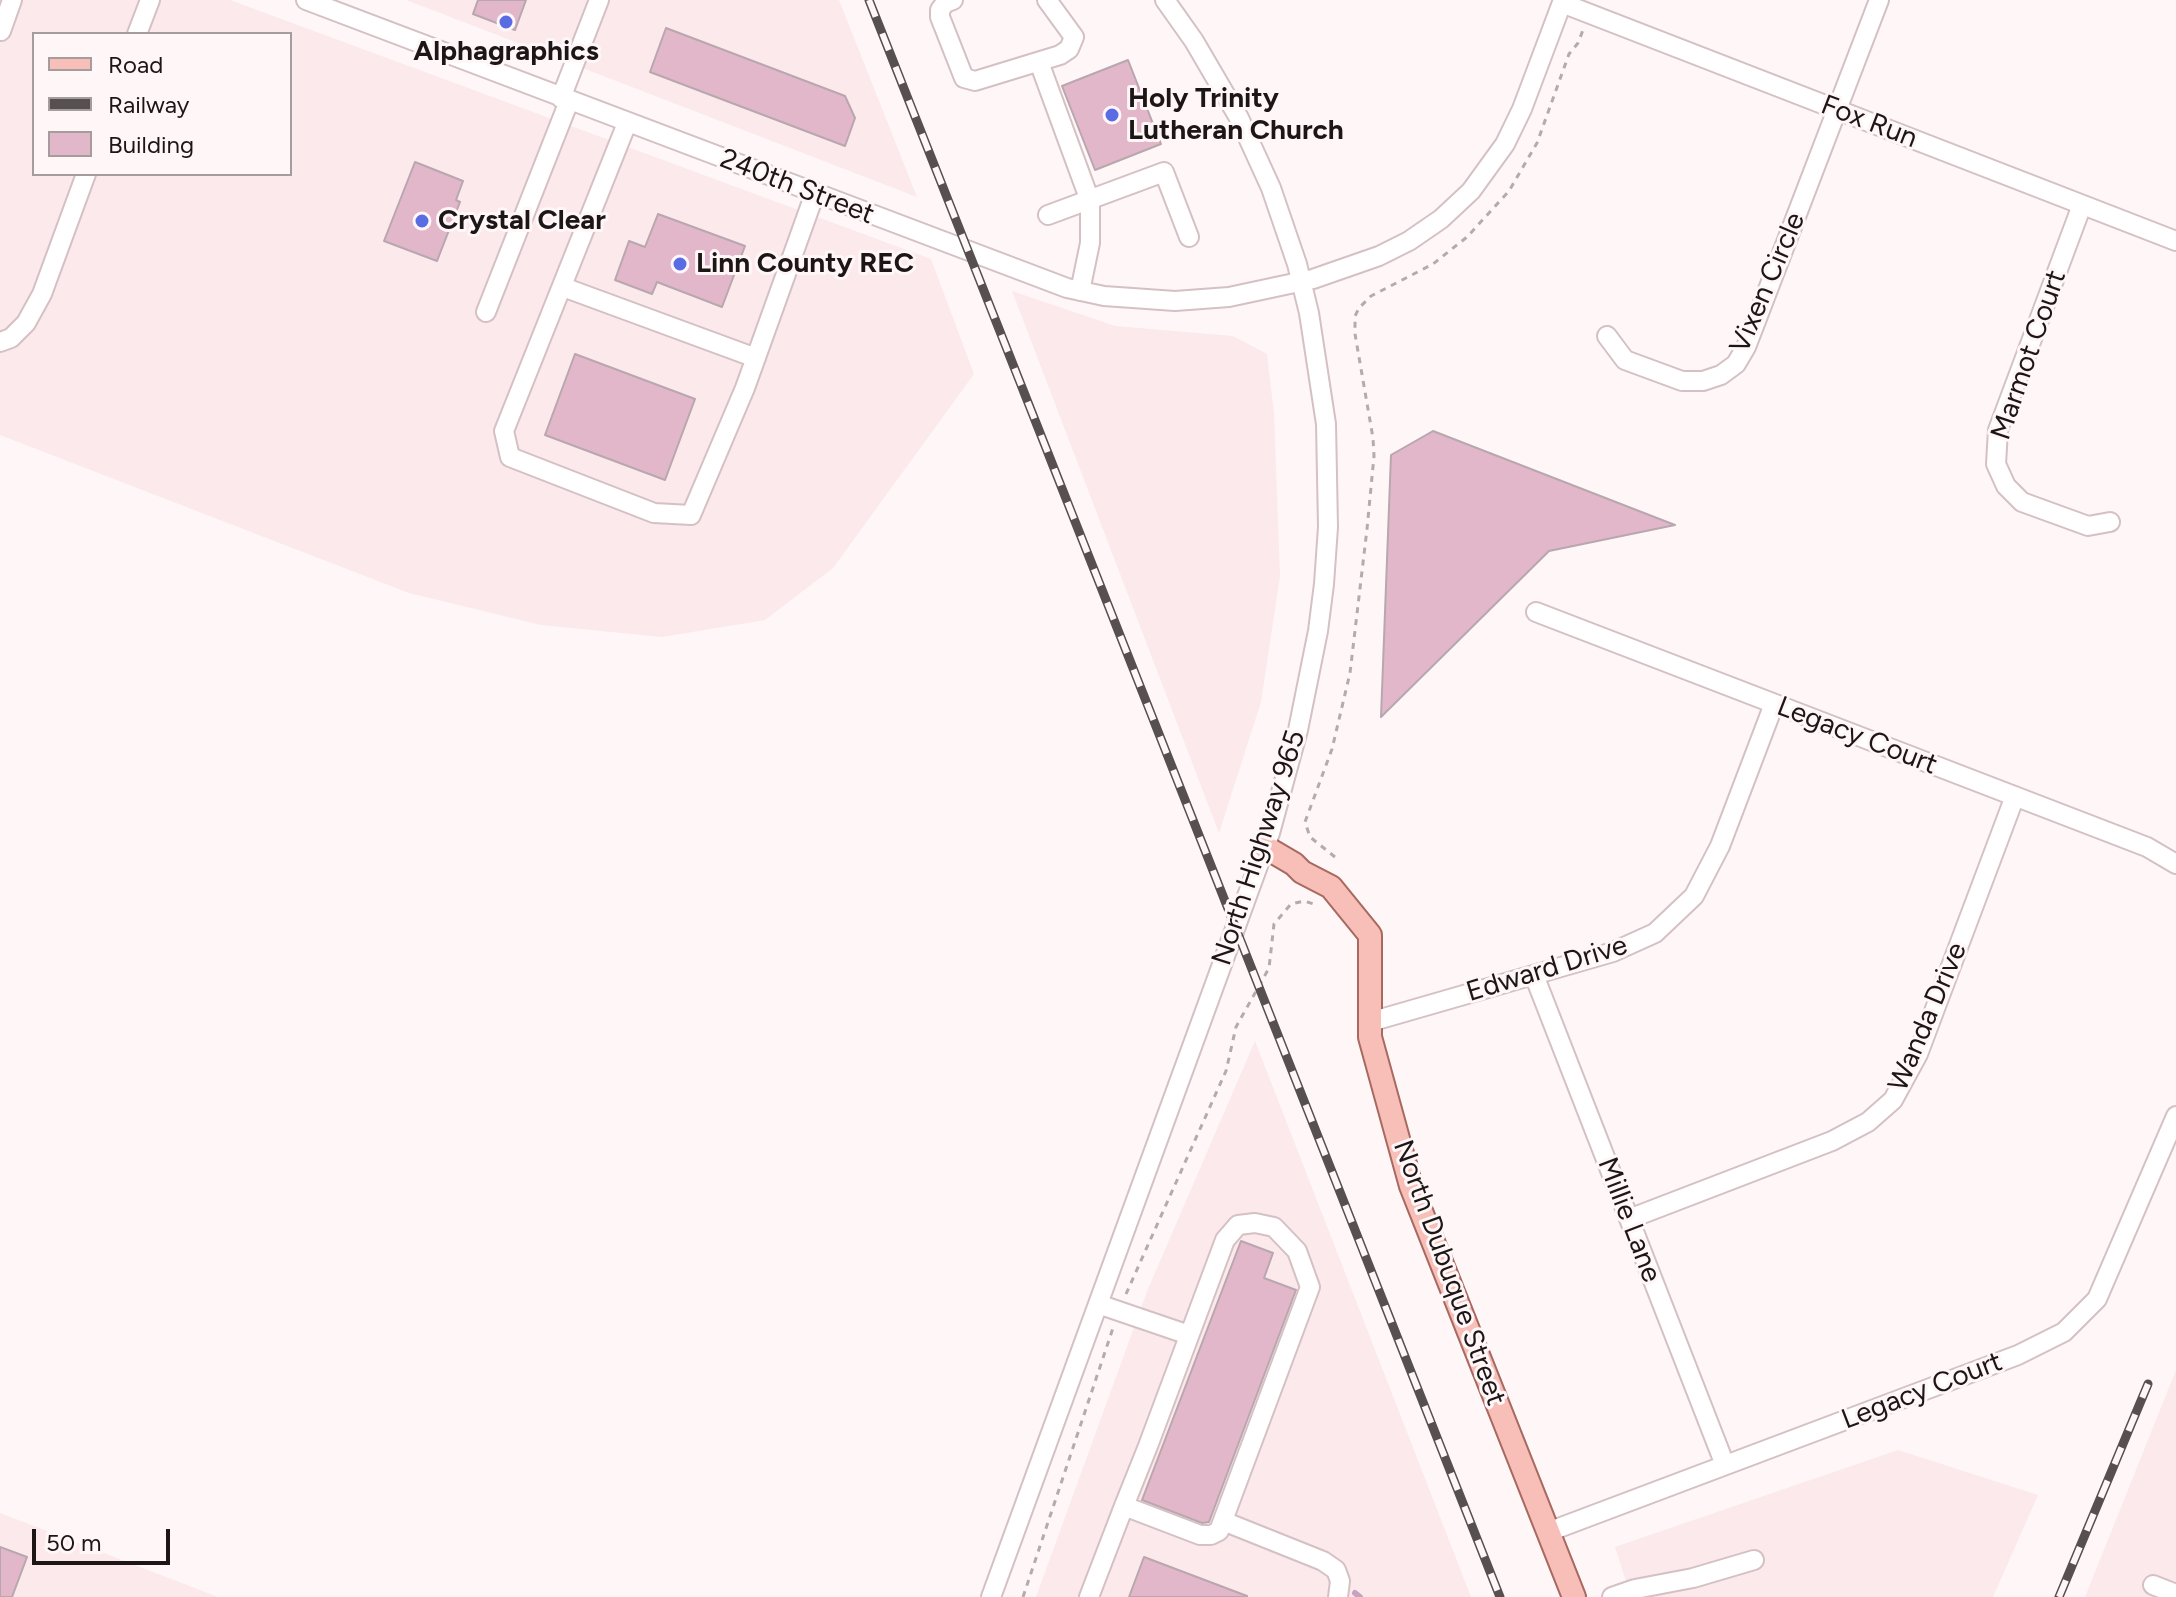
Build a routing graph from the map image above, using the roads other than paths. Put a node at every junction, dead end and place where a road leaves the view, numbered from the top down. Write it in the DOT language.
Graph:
graph roads {
  1 [pos="12,0"];
  2 [pos="150,0"];
  3 [pos="306,0"];
  4 [pos="599,0"];
  5 [pos="953,0"];
  6 [pos="1047,0"];
  7 [pos="1165,0"];
  8 [pos="1879,0"];
  9 [pos="1562,1"];
  10 [pos="1,31"];
  11 [pos="138,32"];
  12 [pos="1039,62"];
  13 [pos="565,100"];
  14 [pos="1838,109"];
  15 [pos="627,123"];
  16 [pos="85,176"];
  17 [pos="815,193"];
  18 [pos="1090,201"];
  19 [pos="2082,205"];
  20 [pos="1048,215"];
  21 [pos="1189,237"];
  22 [pos="2176,241"];
  23 [pos="1302,282"];
  24 [pos="563,287"];
  25 [pos="1080,291"];
  26 [pos="486,312"];
  27 [pos="1607,336"];
  28 [pos="0,342"];
  29 [pos="756,358"];
  30 [pos="2110,522"];
  31 [pos="1536,612"];
  32 [pos="1774,704"];
  33 [pos="2015,796"];
  34 [pos="1265,847"];
  35 [pos="2176,864"];
  36 [pos="1534,975"];
  37 [pos="1370,1022"];
  38 [pos="2176,1116"];
  39 [pos="1629,1219"];
  40 [pos="1098,1304"];
  41 [pos="1189,1335"];
  42 [pos="1725,1465"];
  43 [pos="1124,1506"];
  44 [pos="1223,1521"];
  45 [pos="1548,1532"];
  46 [pos="1754,1560"];
  47 [pos="2153,1585"];
  48 [pos="1669,1590"];
  49 [pos="2176,1594"];
  50 [pos="991,1597"];
  51 [pos="1089,1597"];
  52 [pos="1338,1597"];
  53 [pos="1574,1597"];
  54 [pos="1612,1597"];
  1 -- 10 [label="street"];
  2 -- 11 [label="street"];
  3 -- 13 [label="street, 240th Street"];
  4 -- 13 [label="street"];
  5 -- 12 [label="street"];
  6 -- 12 [label="street"];
  7 -- 23 [label="street, North Highway 965"];
  8 -- 14 [label="street, Vixen Circle"];
  9 -- 14 [label="street, Fox Run"];
  9 -- 23 [label="street, 240th Street"];
  12 -- 18 [label="street"];
  13 -- 15 [label="street, 240th Street"];
  13 -- 26 [label="street"];
  14 -- 19 [label="street, Fox Run"];
  14 -- 27 [label="street, Vixen Circle"];
  15 -- 17 [label="street, 240th Street"];
  15 -- 24 [label="street"];
  16 -- 28 [label="street"];
  17 -- 25 [label="street, 240th Street"];
  17 -- 29 [label="street"];
  18 -- 20 [label="street"];
  18 -- 21 [label="street"];
  18 -- 25 [label="street"];
  19 -- 22 [label="street, Fox Run"];
  19 -- 30 [label="street, Marmot Court"];
  23 -- 25 [label="street, 240th Street"];
  23 -- 34 [label="street, North Highway 965"];
  24 -- 29 [label="street"];
  24 -- 29 [label="street"];
  31 -- 32 [label="street, Legacy Court"];
  32 -- 33 [label="street, Legacy Court"];
  32 -- 36 [label="street, Edward Drive"];
  33 -- 35 [label="street, Legacy Court"];
  33 -- 39 [label="street, Wanda Drive"];
  34 -- 37 [label="main road, North Dubuque Street"];
  34 -- 40 [label="street, North Highway 965"];
  36 -- 37 [label="street, Edward Drive"];
  36 -- 39 [label="street, Millie Lane"];
  37 -- 45 [label="main road, North Dubuque Street"];
  38 -- 42 [label="street, Legacy Court"];
  39 -- 42 [label="street, Millie Lane"];
  40 -- 41 [label="street"];
  40 -- 50 [label="street, North Highway 965"];
  41 -- 43 [label="street"];
  41 -- 44 [label="street"];
  42 -- 45 [label="street, Legacy Court"];
  43 -- 44 [label="street"];
  43 -- 51 [label="street"];
  44 -- 52 [label="street"];
  45 -- 53 [label="main road, North Dubuque Street"];
  46 -- 48 [label="street"];
  47 -- 49 [label="street"];
  48 -- 54 [label="street"];
}
